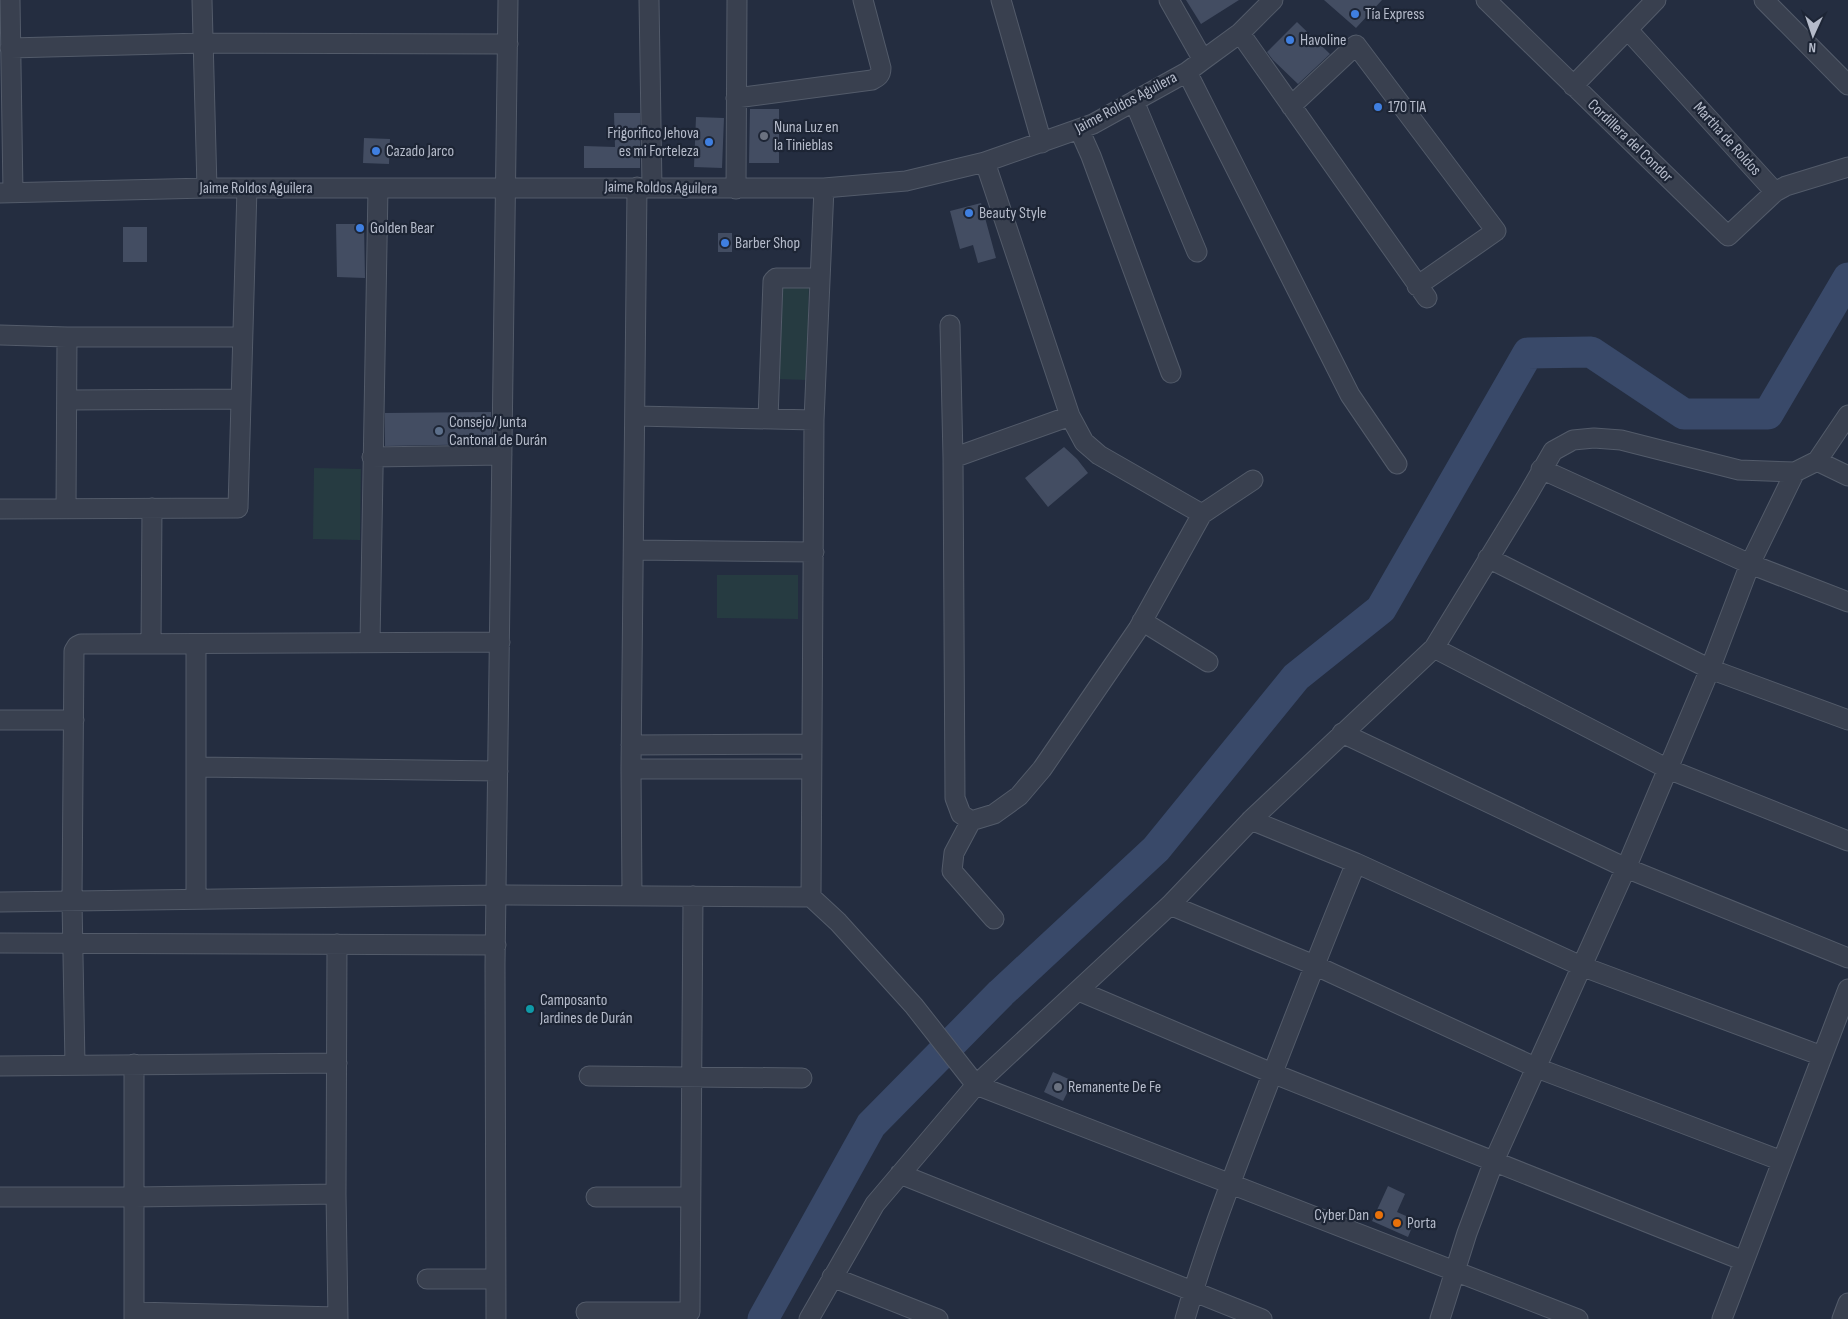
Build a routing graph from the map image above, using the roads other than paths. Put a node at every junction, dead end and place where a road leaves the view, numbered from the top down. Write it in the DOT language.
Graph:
graph roads {
  1 [pos="10,0"];
  2 [pos="202,0"];
  3 [pos="508,0"];
  4 [pos="649,0"];
  5 [pos="738,0"];
  6 [pos="863,0"];
  7 [pos="1001,0"];
  8 [pos="1169,0"];
  9 [pos="1273,0"];
  10 [pos="1486,0"];
  11 [pos="1764,0"];
  12 [pos="1654,1"];
  13 [pos="1628,30"];
  14 [pos="1240,34"];
  15 [pos="203,43"];
  16 [pos="508,44"];
  17 [pos="10,48"];
  18 [pos="1203,60"];
  19 [pos="1186,72"];
  20 [pos="1573,86"];
  21 [pos="1848,86"];
  22 [pos="736,98"];
  23 [pos="1134,101"];
  24 [pos="1291,106"];
  25 [pos="1079,130"];
  26 [pos="1042,143"];
  27 [pos="985,162"];
  28 [pos="1848,167"];
  29 [pos="644,187"];
  30 [pos="207,188"];
  31 [pos="247,188"];
  32 [pos="378,188"];
  33 [pos="506,188"];
  34 [pos="824,188"];
  35 [pos="736,189"];
  36 [pos="1775,192"];
  37 [pos="6,193"];
  38 [pos="1197,252"];
  39 [pos="820,278"];
  40 [pos="950,325"];
  41 [pos="0,334"];
  42 [pos="67,336"];
  43 [pos="242,337"];
  44 [pos="1171,373"];
  45 [pos="241,399"];
  46 [pos="68,400"];
  47 [pos="1848,415"];
  48 [pos="636,416"];
  49 [pos="1070,416"];
  50 [pos="768,419"];
  51 [pos="814,420"];
  52 [pos="502,455"];
  53 [pos="372,457"];
  54 [pos="953,458"];
  55 [pos="1817,461"];
  56 [pos="1397,464"];
  57 [pos="1541,469"];
  58 [pos="1795,472"];
  59 [pos="1848,476"];
  60 [pos="1253,480"];
  61 [pos="152,508"];
  62 [pos="66,509"];
  63 [pos="0,510"];
  64 [pos="1202,514"];
  65 [pos="634,550"];
  66 [pos="814,552"];
  67 [pos="1488,558"];
  68 [pos="1750,564"];
  69 [pos="1848,602"];
  70 [pos="1142,621"];
  71 [pos="500,642"];
  72 [pos="370,643"];
  73 [pos="152,644"];
  74 [pos="196,644"];
  75 [pos="1434,648"];
  76 [pos="1208,662"];
  77 [pos="1710,669"];
  78 [pos="0,720"];
  79 [pos="74,720"];
  80 [pos="1848,720"];
  81 [pos="1342,733"];
  82 [pos="811,744"];
  83 [pos="631,745"];
  84 [pos="196,767"];
  85 [pos="631,769"];
  86 [pos="811,769"];
  87 [pos="1668,770"];
  88 [pos="498,771"];
  89 [pos="1251,820"];
  90 [pos="970,821"];
  91 [pos="1848,841"];
  92 [pos="1356,863"];
  93 [pos="1626,868"];
  94 [pos="496,895"];
  95 [pos="632,896"];
  96 [pos="693,896"];
  97 [pos="811,897"];
  98 [pos="196,899"];
  99 [pos="72,901"];
  100 [pos="0,902"];
  101 [pos="1170,905"];
  102 [pos="994,919"];
  103 [pos="0,944"];
  104 [pos="73,944"];
  105 [pos="337,944"];
  106 [pos="496,945"];
  107 [pos="1848,958"];
  108 [pos="1314,965"];
  109 [pos="1581,966"];
  110 [pos="1848,989"];
  111 [pos="1079,991"];
  112 [pos="1822,1056"];
  113 [pos="337,1063"];
  114 [pos="134,1064"];
  115 [pos="75,1065"];
  116 [pos="0,1066"];
  117 [pos="1537,1068"];
  118 [pos="1272,1073"];
  119 [pos="589,1076"];
  120 [pos="691,1076"];
  121 [pos="802,1078"];
  122 [pos="972,1081"];
  123 [pos="1494,1161"];
  124 [pos="1782,1161"];
  125 [pos="900,1174"];
  126 [pos="1230,1183"];
  127 [pos="336,1194"];
  128 [pos="0,1197"];
  129 [pos="134,1197"];
  130 [pos="596,1197"];
  131 [pos="690,1197"];
  132 [pos="1744,1261"];
  133 [pos="1454,1272"];
  134 [pos="832,1277"];
  135 [pos="427,1279"];
  136 [pos="496,1279"];
  137 [pos="1193,1291"];
  138 [pos="1848,1303"];
  139 [pos="586,1312"];
  140 [pos="134,1315"];
  141 [pos="633,1316"];
  142 [pos="338,1318"];
  143 [pos="496,1319"];
  144 [pos="809,1319"];
  145 [pos="938,1319"];
  146 [pos="1185,1319"];
  147 [pos="1262,1319"];
  148 [pos="1440,1319"];
  149 [pos="1578,1319"];
  150 [pos="1722,1319"];
  151 [pos="1842,1319"];
  1 -- 17 [label="street"];
  2 -- 15 [label="street"];
  3 -- 16 [label="street"];
  4 -- 29 [label="street"];
  5 -- 22 [label="street"];
  6 -- 22 [label="street"];
  7 -- 26 [label="street"];
  8 -- 18 [label="street"];
  9 -- 14 [label="street, Jaime Roldos Aguilera"];
  10 -- 20 [label="street, Cordillera del Condor"];
  11 -- 21 [label="street"];
  12 -- 13 [label="street"];
  13 -- 20 [label="street"];
  13 -- 36 [label="street, Martha de Roldos"];
  14 -- 18 [label="street, Jaime Roldos Aguilera"];
  14 -- 24 [label="street"];
  15 -- 16 [label="street"];
  15 -- 17 [label="street"];
  15 -- 30 [label="street"];
  16 -- 33 [label="street"];
  17 -- 37 [label="street"];
  18 -- 19 [label="street, Jaime Roldos Aguilera"];
  19 -- 23 [label="street, Jaime Roldos Aguilera"];
  19 -- 56 [label="street"];
  20 -- 36 [label="street, Cordillera del Condor"];
  22 -- 35 [label="street"];
  23 -- 25 [label="street, Jaime Roldos Aguilera"];
  23 -- 38 [label="street"];
  24 -- 24 [label="street"];
  25 -- 26 [label="street, Jaime Roldos Aguilera"];
  25 -- 44 [label="street"];
  26 -- 27 [label="street, Jaime Roldos Aguilera"];
  27 -- 34 [label="street, Jaime Roldos Aguilera"];
  27 -- 49 [label="street"];
  28 -- 36 [label="street"];
  29 -- 33 [label="street, Jaime Roldos Aguilera"];
  29 -- 35 [label="street, Jaime Roldos Aguilera"];
  29 -- 48 [label="street"];
  30 -- 31 [label="street, Jaime Roldos Aguilera"];
  30 -- 37 [label="street, Jaime Roldos Aguilera"];
  31 -- 32 [label="street, Jaime Roldos Aguilera"];
  31 -- 43 [label="street"];
  32 -- 33 [label="street, Jaime Roldos Aguilera"];
  32 -- 53 [label="street"];
  33 -- 52 [label="street"];
  34 -- 35 [label="street, Jaime Roldos Aguilera"];
  34 -- 39 [label="street"];
  39 -- 50 [label="street"];
  39 -- 51 [label="street"];
  40 -- 54 [label="street"];
  41 -- 42 [label="street"];
  42 -- 43 [label="street"];
  42 -- 46 [label="street"];
  43 -- 45 [label="street"];
  45 -- 46 [label="street"];
  45 -- 61 [label="street"];
  46 -- 62 [label="street"];
  47 -- 55 [label="street"];
  48 -- 50 [label="street"];
  48 -- 65 [label="street"];
  49 -- 54 [label="street"];
  49 -- 64 [label="street"];
  50 -- 51 [label="street"];
  51 -- 66 [label="street"];
  52 -- 53 [label="street"];
  52 -- 71 [label="street"];
  53 -- 72 [label="street"];
  54 -- 90 [label="street"];
  55 -- 58 [label="street"];
  55 -- 59 [label="street"];
  57 -- 58 [label="street"];
  57 -- 67 [label="street"];
  57 -- 68 [label="street"];
  58 -- 68 [label="street"];
  60 -- 64 [label="street"];
  61 -- 62 [label="street"];
  61 -- 73 [label="street"];
  62 -- 63 [label="street"];
  64 -- 70 [label="street"];
  65 -- 66 [label="street"];
  65 -- 83 [label="street"];
  66 -- 82 [label="street"];
  67 -- 75 [label="street"];
  67 -- 77 [label="street"];
  68 -- 69 [label="street"];
  68 -- 77 [label="street"];
  70 -- 76 [label="street"];
  70 -- 90 [label="street"];
  71 -- 72 [label="street"];
  71 -- 88 [label="street"];
  72 -- 74 [label="street"];
  73 -- 74 [label="street"];
  73 -- 79 [label="street"];
  74 -- 84 [label="street"];
  75 -- 81 [label="street"];
  75 -- 87 [label="street"];
  77 -- 80 [label="street"];
  77 -- 87 [label="street"];
  78 -- 79 [label="street"];
  79 -- 99 [label="street"];
  81 -- 89 [label="street"];
  81 -- 93 [label="street"];
  82 -- 83 [label="street"];
  82 -- 86 [label="street"];
  83 -- 85 [label="street"];
  84 -- 88 [label="street"];
  84 -- 98 [label="street"];
  85 -- 86 [label="street"];
  85 -- 95 [label="street"];
  86 -- 97 [label="street"];
  87 -- 91 [label="street"];
  87 -- 93 [label="street"];
  88 -- 94 [label="street"];
  89 -- 92 [label="street"];
  89 -- 101 [label="street"];
  90 -- 102 [label="street"];
  92 -- 108 [label="street"];
  92 -- 109 [label="street"];
  93 -- 107 [label="street"];
  93 -- 109 [label="street"];
  94 -- 95 [label="street"];
  94 -- 98 [label="street"];
  94 -- 106 [label="street"];
  95 -- 96 [label="street"];
  96 -- 97 [label="street"];
  96 -- 120 [label="street"];
  97 -- 122 [label="street"];
  98 -- 99 [label="street"];
  99 -- 100 [label="street"];
  99 -- 104 [label="street"];
  101 -- 108 [label="street"];
  101 -- 111 [label="street"];
  103 -- 104 [label="street"];
  104 -- 105 [label="street"];
  104 -- 115 [label="street"];
  105 -- 106 [label="street"];
  105 -- 113 [label="street"];
  106 -- 136 [label="street"];
  108 -- 117 [label="street"];
  108 -- 118 [label="street"];
  109 -- 112 [label="street"];
  109 -- 117 [label="street"];
  110 -- 112 [label="street"];
  111 -- 118 [label="street"];
  111 -- 122 [label="street"];
  112 -- 124 [label="street"];
  113 -- 114 [label="street"];
  113 -- 127 [label="street"];
  114 -- 115 [label="street"];
  114 -- 129 [label="street"];
  115 -- 116 [label="street"];
  117 -- 123 [label="street"];
  117 -- 124 [label="street"];
  118 -- 123 [label="street"];
  118 -- 126 [label="street"];
  119 -- 120 [label="street"];
  120 -- 121 [label="street"];
  120 -- 131 [label="street"];
  122 -- 125 [label="street"];
  122 -- 126 [label="street"];
  123 -- 132 [label="street"];
  123 -- 133 [label="street"];
  124 -- 132 [label="street"];
  125 -- 134 [label="street"];
  125 -- 137 [label="street"];
  126 -- 133 [label="street"];
  126 -- 137 [label="street"];
  127 -- 129 [label="street"];
  127 -- 142 [label="street"];
  128 -- 129 [label="street"];
  129 -- 140 [label="street"];
  130 -- 131 [label="street"];
  131 -- 141 [label="street"];
  132 -- 150 [label="street"];
  133 -- 148 [label="street"];
  133 -- 149 [label="street"];
  134 -- 144 [label="street"];
  134 -- 145 [label="street"];
  135 -- 136 [label="street"];
  136 -- 143 [label="street"];
  137 -- 146 [label="street"];
  137 -- 147 [label="street"];
  138 -- 151 [label="street"];
  139 -- 141 [label="street"];
  140 -- 142 [label="street"];
}
